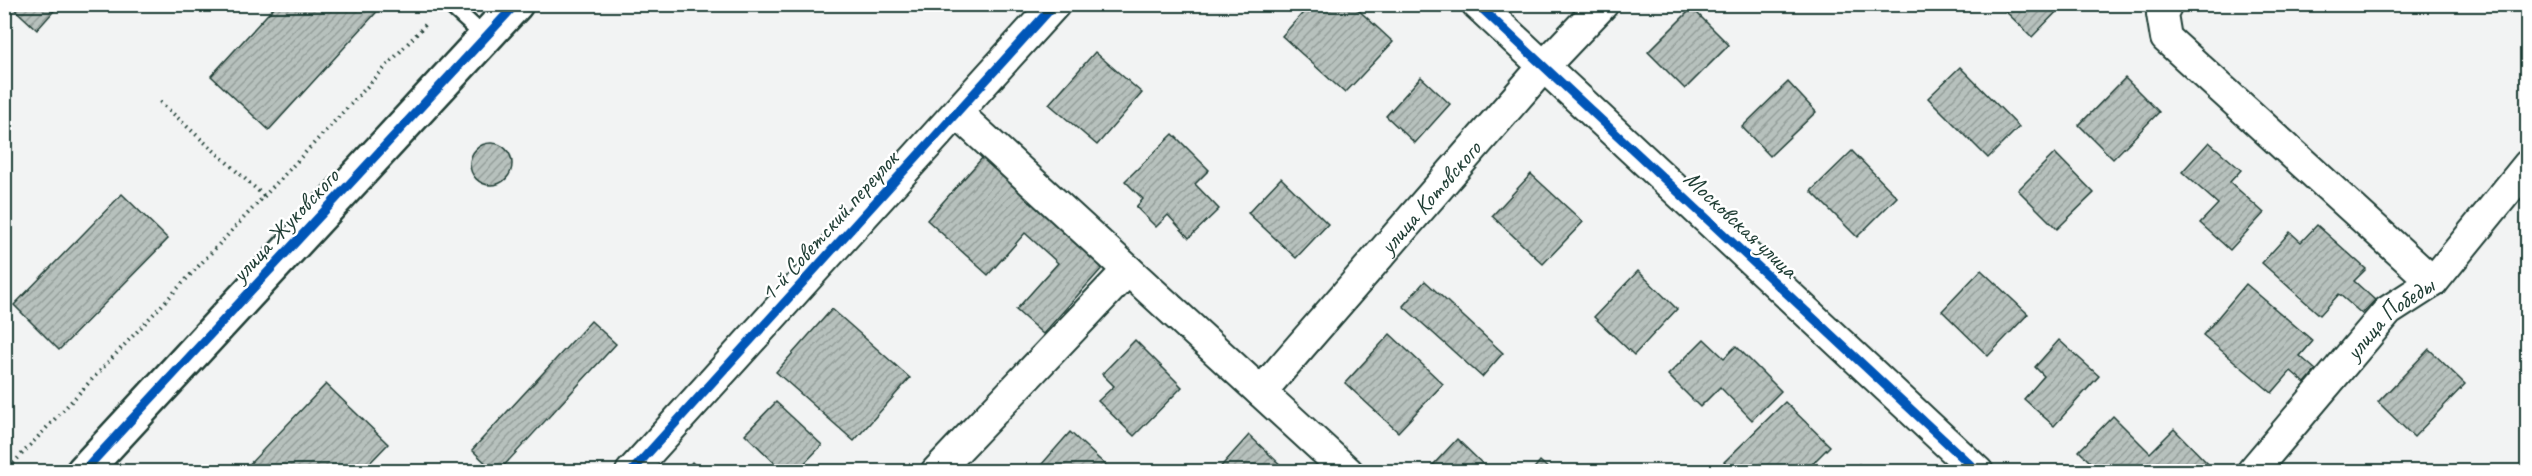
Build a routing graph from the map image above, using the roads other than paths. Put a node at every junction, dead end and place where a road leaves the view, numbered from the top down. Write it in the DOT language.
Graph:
graph roads {
  1 [pos="449,4"];
  2 [pos="516,4"];
  3 [pos="1055,4"];
  4 [pos="1478,4"];
  5 [pos="1603,4"];
  6 [pos="2167,4"];
  7 [pos="485,37"];
  8 [pos="1544,66"];
  9 [pos="958,114"];
  10 [pos="2528,165"];
  11 [pos="1128,270"];
  12 [pos="2433,282"];
  13 [pos="1261,392"];
  14 [pos="83,471"];
  15 [pos="631,471"];
  16 [pos="936,471"];
  17 [pos="1348,471"];
  18 [pos="1978,471"];
  19 [pos="2252,471"];
  1 -- 7 [label="lane"];
  2 -- 7 [label="street, улица Жуковского"];
  3 -- 9 [label="street, 1-й Советский переулок"];
  4 -- 8 [label="street, Московская улица"];
  5 -- 8 [label="street, улица Котовского"];
  6 -- 12 [label="street"];
  7 -- 14 [label="street, улица Жуковского"];
  8 -- 13 [label="street, улица Котовского"];
  8 -- 18 [label="street, Московская улица"];
  9 -- 11 [label="street"];
  9 -- 15 [label="street, 1-й Советский переулок"];
  10 -- 12 [label="street, улица Победы"];
  11 -- 13 [label="street"];
  11 -- 16 [label="street"];
  12 -- 19 [label="street, улица Победы"];
  13 -- 17 [label="street"];
}
